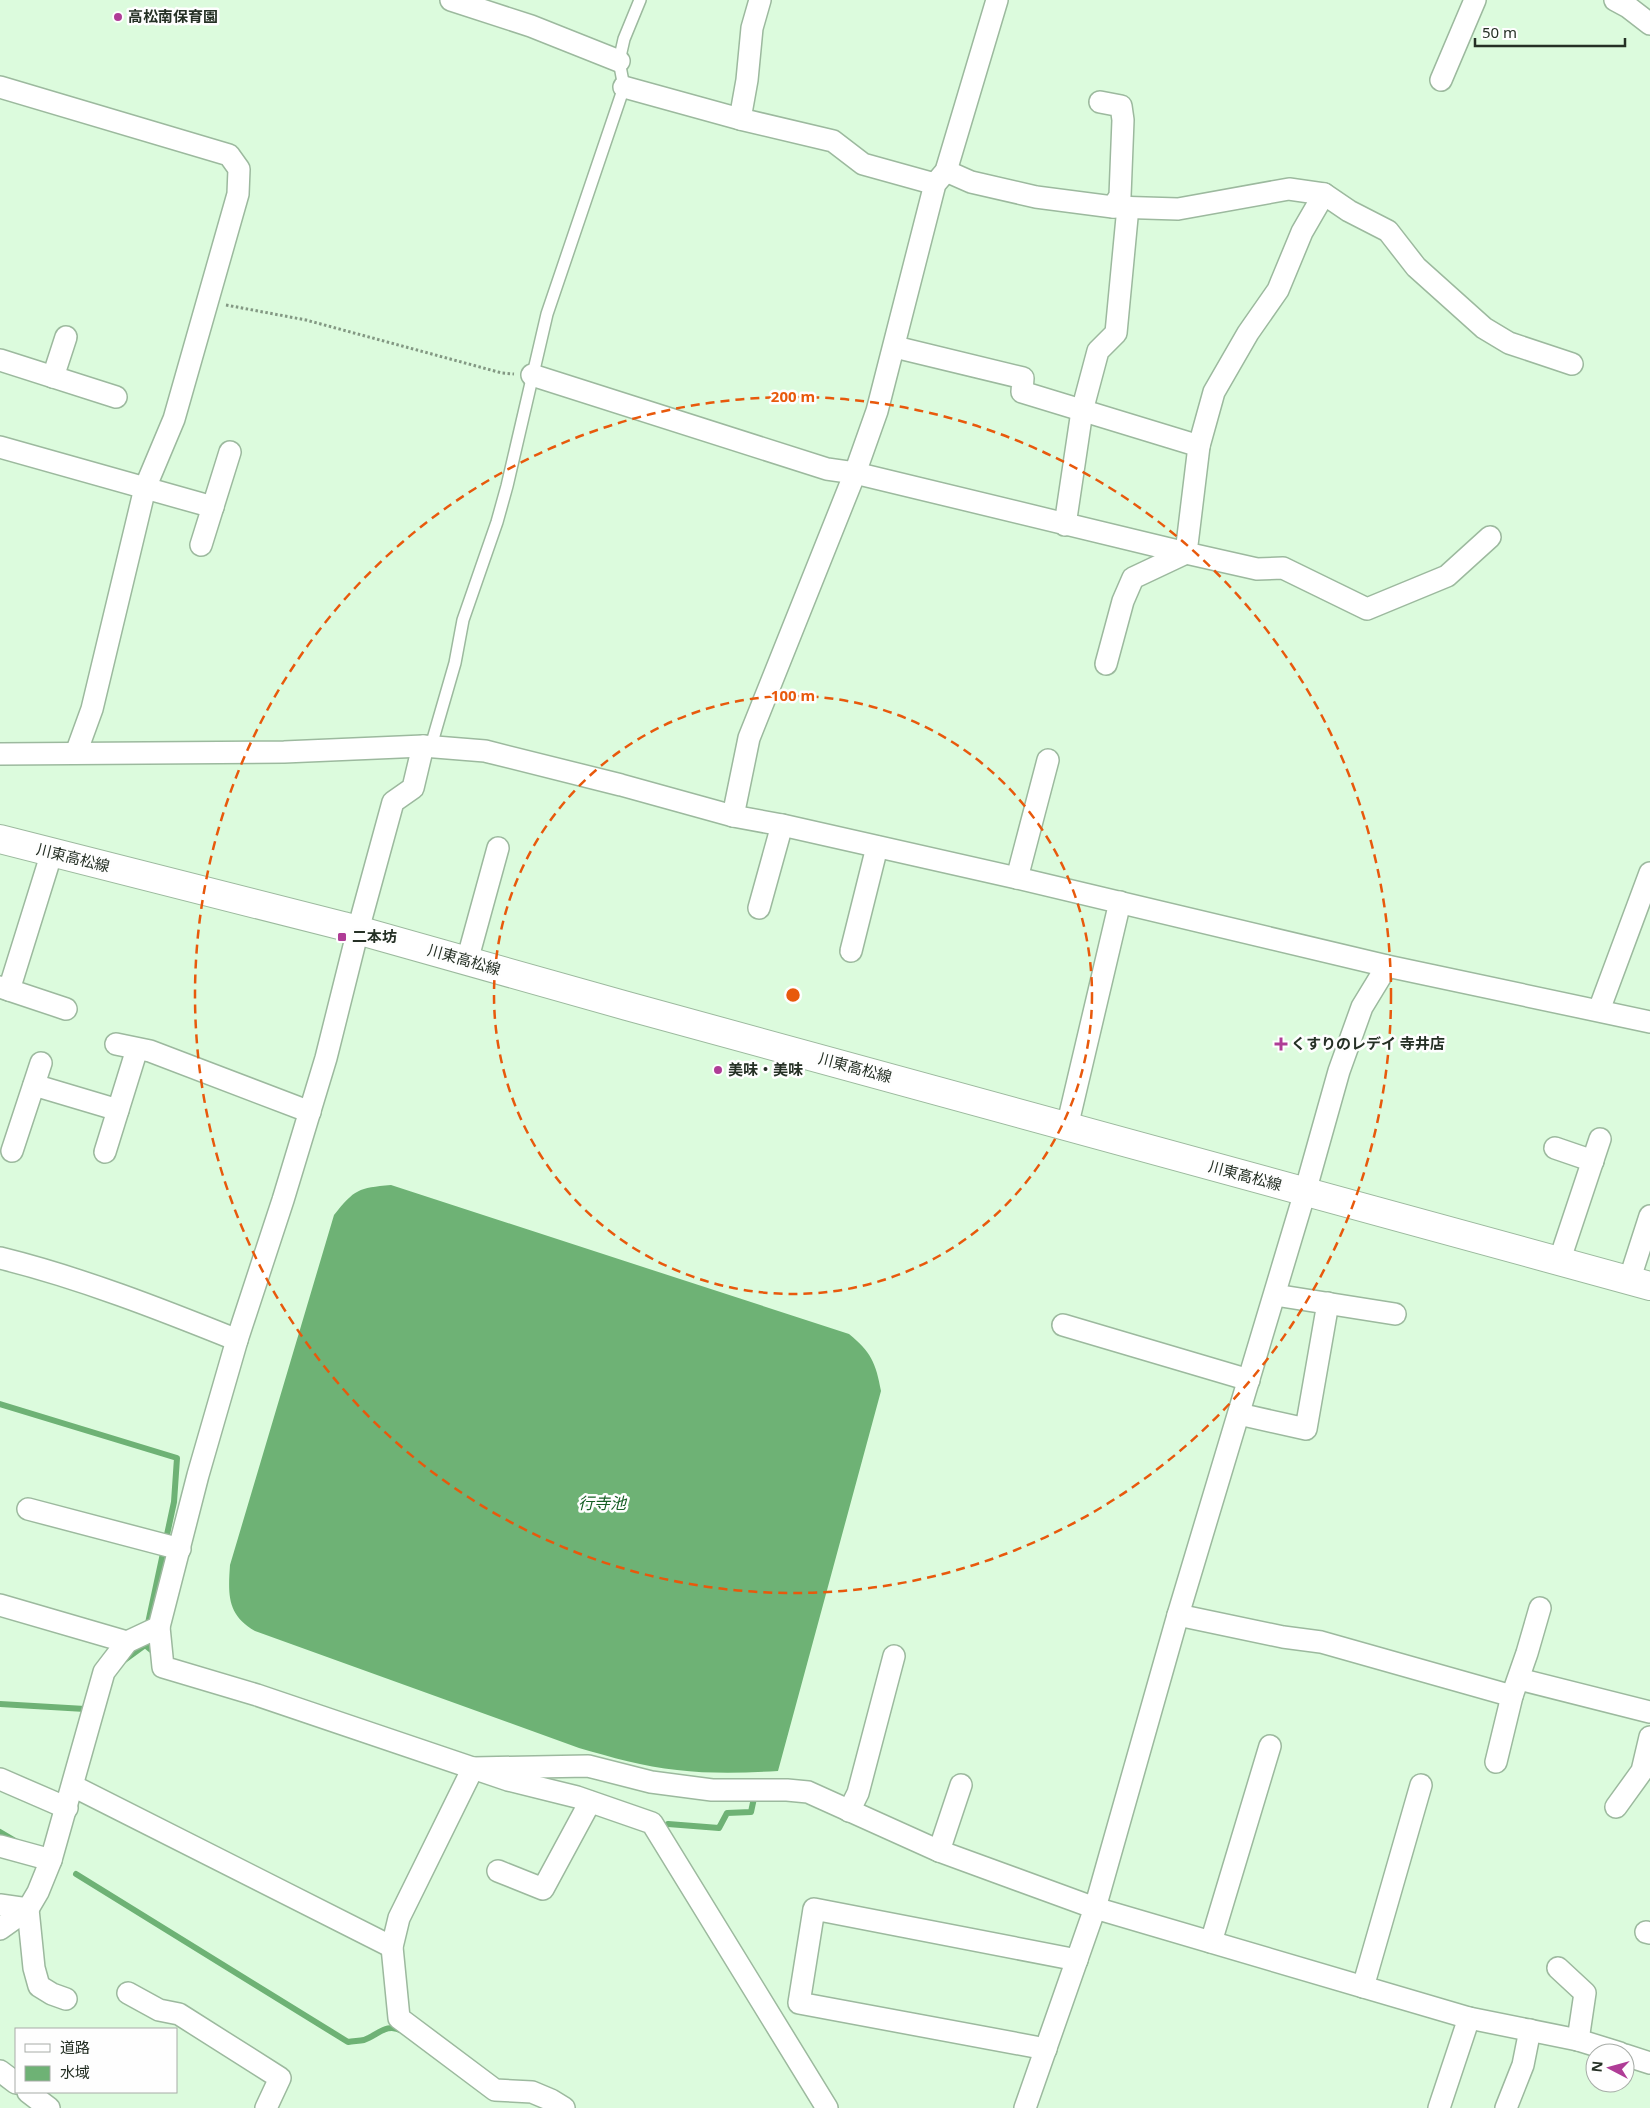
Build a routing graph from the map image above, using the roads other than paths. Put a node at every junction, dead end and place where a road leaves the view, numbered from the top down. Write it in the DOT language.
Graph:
graph roads {
  1 [pos="451,0"];
  2 [pos="640,0"];
  3 [pos="760,0"];
  4 [pos="996,0"];
  5 [pos="1475,0"];
  6 [pos="1615,0"];
  7 [pos="1650,24"];
  8 [pos="618,61"];
  9 [pos="1441,80"];
  10 [pos="0,87"];
  11 [pos="624,87"];
  12 [pos="1100,102"];
  13 [pos="740,119"];
  14 [pos="940,177"];
  15 [pos="1324,194"];
  16 [pos="1121,207"];
  17 [pos="66,337"];
  18 [pos="895,347"];
  19 [pos="0,360"];
  20 [pos="1572,364"];
  21 [pos="532,375"];
  22 [pos="54,377"];
  23 [pos="116,397"];
  24 [pos="1082,411"];
  25 [pos="1199,446"];
  26 [pos="0,447"];
  27 [pos="230,452"];
  28 [pos="854,473"];
  29 [pos="145,488"];
  30 [pos="213,507"];
  31 [pos="1065,525"];
  32 [pos="1490,536"];
  33 [pos="201,545"];
  34 [pos="1186,553"];
  35 [pos="1106,664"];
  36 [pos="427,746"];
  37 [pos="76,753"];
  38 [pos="0,754"];
  39 [pos="1048,760"];
  40 [pos="733,816"];
  41 [pos="782,825"];
  42 [pos="0,839"];
  43 [pos="877,847"];
  44 [pos="498,848"];
  45 [pos="52,852"];
  46 [pos="1650,873"];
  47 [pos="1017,878"];
  48 [pos="1120,902"];
  49 [pos="759,908"];
  50 [pos="358,930"];
  51 [pos="851,951"];
  52 [pos="467,961"];
  53 [pos="1387,966"];
  54 [pos="5,988"];
  55 [pos="66,1009"];
  56 [pos="1599,1010"];
  57 [pos="1650,1022"];
  58 [pos="116,1044"];
  59 [pos="137,1049"];
  60 [pos="41,1064"];
  61 [pos="34,1085"];
  62 [pos="118,1110"];
  63 [pos="310,1112"];
  64 [pos="1067,1127"];
  65 [pos="1600,1139"];
  66 [pos="1555,1148"];
  67 [pos="12,1151"];
  68 [pos="105,1152"];
  69 [pos="1593,1161"];
  70 [pos="1305,1192"];
  71 [pos="1650,1216"];
  72 [pos="0,1258"];
  73 [pos="1560,1262"];
  74 [pos="1639,1284"];
  75 [pos="1275,1294"];
  76 [pos="1328,1303"];
  77 [pos="1395,1314"];
  78 [pos="1063,1325"];
  79 [pos="236,1340"];
  80 [pos="1249,1380"];
  81 [pos="1239,1414"];
  82 [pos="28,1509"];
  83 [pos="171,1547"];
  84 [pos="0,1605"];
  85 [pos="1540,1608"];
  86 [pos="1178,1615"];
  87 [pos="145,1633"];
  88 [pos="894,1656"];
  89 [pos="1515,1687"];
  90 [pos="1650,1712"];
  91 [pos="1650,1737"];
  92 [pos="1270,1746"];
  93 [pos="1496,1762"];
  94 [pos="473,1768"];
  95 [pos="0,1779"];
  96 [pos="961,1785"];
  97 [pos="1421,1785"];
  98 [pos="73,1786"];
  99 [pos="590,1802"];
  100 [pos="1616,1807"];
  101 [pos="67,1808"];
  102 [pos="849,1811"];
  103 [pos="0,1846"];
  104 [pos="939,1851"];
  105 [pos="52,1860"];
  106 [pos="498,1870"];
  107 [pos="0,1905"];
  108 [pos="1096,1908"];
  109 [pos="28,1909"];
  110 [pos="0,1929"];
  111 [pos="1211,1942"];
  112 [pos="392,1948"];
  113 [pos="1077,1960"];
  114 [pos="1558,1968"];
  115 [pos="1364,1987"];
  116 [pos="128,1992"];
  117 [pos="66,1999"];
  118 [pos="1469,2018"];
  119 [pos="1530,2030"];
  120 [pos="1578,2040"];
  121 [pos="1588,2043"];
  122 [pos="1046,2049"];
  123 [pos="1635,2058"];
  124 [pos="1650,2063"];
  125 [pos="0,2071"];
  126 [pos="15,2082"];
  127 [pos="29,2093"];
  128 [pos="50,2108"];
  129 [pos="266,2108"];
  130 [pos="564,2108"];
  131 [pos="827,2108"];
  132 [pos="1025,2108"];
  133 [pos="1439,2108"];
  134 [pos="1506,2108"];
  1 -- 8 [label="street"];
  2 -- 8 [label="lane"];
  3 -- 13 [label="street"];
  4 -- 14 [label="street"];
  5 -- 9 [label="street"];
  6 -- 7 [label="street"];
  8 -- 11 [label="lane"];
  10 -- 29 [label="street"];
  11 -- 13 [label="street"];
  11 -- 21 [label="lane"];
  12 -- 16 [label="street"];
  13 -- 14 [label="street"];
  14 -- 16 [label="street"];
  14 -- 18 [label="street"];
  15 -- 16 [label="street"];
  15 -- 20 [label="street"];
  15 -- 25 [label="street"];
  16 -- 24 [label="street"];
  17 -- 22 [label="street"];
  18 -- 24 [label="street"];
  18 -- 28 [label="street"];
  19 -- 22 [label="street"];
  21 -- 28 [label="street"];
  21 -- 36 [label="lane"];
  22 -- 23 [label="street"];
  24 -- 25 [label="street"];
  24 -- 31 [label="street"];
  25 -- 34 [label="street"];
  26 -- 29 [label="street"];
  27 -- 30 [label="street"];
  28 -- 31 [label="street"];
  28 -- 40 [label="street"];
  29 -- 30 [label="street"];
  29 -- 37 [label="street"];
  30 -- 33 [label="street"];
  31 -- 34 [label="street"];
  32 -- 34 [label="street"];
  34 -- 35 [label="street"];
  36 -- 37 [label="street"];
  36 -- 40 [label="street"];
  36 -- 50 [label="street"];
  37 -- 38 [label="street"];
  39 -- 47 [label="street"];
  40 -- 41 [label="street"];
  41 -- 43 [label="street"];
  41 -- 49 [label="street"];
  42 -- 45 [label="main road, 川東高松線"];
  43 -- 47 [label="street"];
  43 -- 51 [label="street"];
  44 -- 52 [label="street"];
  45 -- 50 [label="main road, 川東高松線"];
  45 -- 54 [label="street"];
  46 -- 56 [label="street"];
  47 -- 48 [label="street"];
  48 -- 53 [label="street"];
  48 -- 64 [label="street"];
  50 -- 52 [label="main road, 川東高松線"];
  50 -- 63 [label="street"];
  52 -- 64 [label="main road, 川東高松線"];
  53 -- 56 [label="street"];
  53 -- 70 [label="street"];
  54 -- 55 [label="street"];
  56 -- 57 [label="street"];
  58 -- 59 [label="street"];
  59 -- 62 [label="street"];
  59 -- 63 [label="street"];
  60 -- 61 [label="street"];
  61 -- 62 [label="street"];
  61 -- 67 [label="street"];
  62 -- 68 [label="street"];
  63 -- 79 [label="street"];
  64 -- 70 [label="main road, 川東高松線"];
  65 -- 69 [label="street"];
  66 -- 69 [label="street"];
  69 -- 73 [label="street"];
  70 -- 73 [label="main road, 川東高松線"];
  70 -- 75 [label="street"];
  71 -- 74 [label="street"];
  72 -- 79 [label="street"];
  73 -- 74 [label="main road, 川東高松線"];
  75 -- 76 [label="street"];
  75 -- 80 [label="street"];
  76 -- 77 [label="street"];
  76 -- 81 [label="street"];
  78 -- 80 [label="street"];
  79 -- 83 [label="street"];
  80 -- 81 [label="street"];
  81 -- 86 [label="street"];
  82 -- 83 [label="street"];
  83 -- 87 [label="street"];
  84 -- 87 [label="street"];
  85 -- 89 [label="street"];
  86 -- 89 [label="street"];
  86 -- 108 [label="street"];
  87 -- 94 [label="street"];
  87 -- 98 [label="street"];
  88 -- 102 [label="street"];
  89 -- 90 [label="street"];
  89 -- 93 [label="street"];
  91 -- 100 [label="street"];
  92 -- 111 [label="street"];
  94 -- 99 [label="street"];
  94 -- 102 [label="street"];
  94 -- 112 [label="street"];
  95 -- 101 [label="street"];
  96 -- 104 [label="street"];
  97 -- 115 [label="street"];
  98 -- 101 [label="street"];
  98 -- 112 [label="street"];
  99 -- 106 [label="street"];
  99 -- 131 [label="street"];
  101 -- 105 [label="street"];
  102 -- 104 [label="street"];
  103 -- 105 [label="street"];
  104 -- 108 [label="street"];
  105 -- 109 [label="street"];
  107 -- 109 [label="street"];
  108 -- 111 [label="street"];
  108 -- 113 [label="street"];
  109 -- 110 [label="street"];
  109 -- 117 [label="street"];
  111 -- 115 [label="street"];
  112 -- 130 [label="street"];
  113 -- 122 [label="street"];
  113 -- 122 [label="street"];
  114 -- 120 [label="street"];
  115 -- 118 [label="street"];
  116 -- 129 [label="street"];
  118 -- 119 [label="street"];
  118 -- 133 [label="street"];
  119 -- 120 [label="street"];
  119 -- 134 [label="street"];
  120 -- 121 [label="street"];
  122 -- 132 [label="street"];
  123 -- 124 [label="street"];
  125 -- 126 [label="street"];
  127 -- 128 [label="street"];
}
